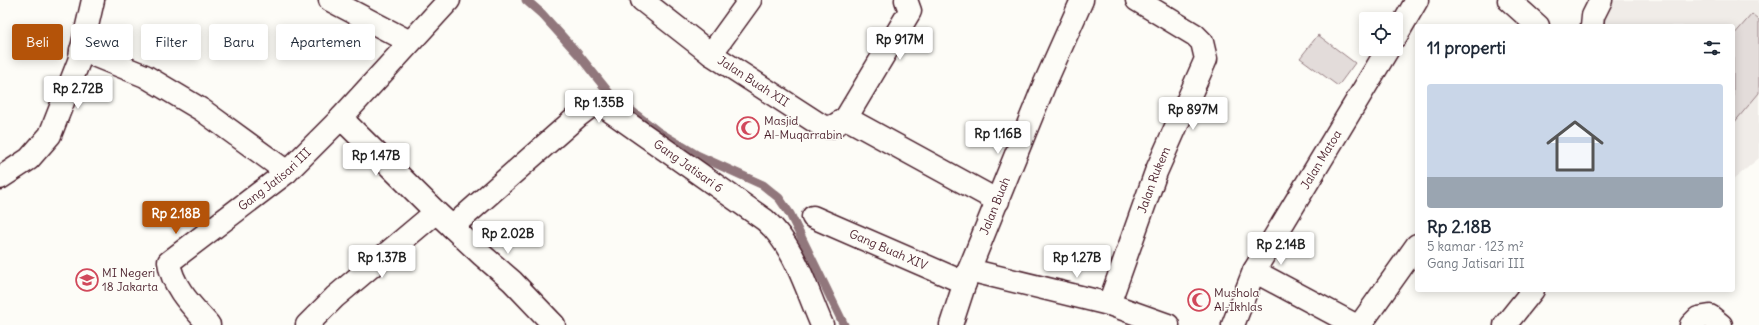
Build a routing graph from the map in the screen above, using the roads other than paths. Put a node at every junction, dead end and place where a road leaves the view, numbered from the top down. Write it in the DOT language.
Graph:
graph roads {
  1 [pos="93,0"];
  2 [pos="330,0"];
  3 [pos="449,0"];
  4 [pos="642,0"];
  5 [pos="750,0"];
  6 [pos="906,0"];
  7 [pos="1082,0"];
  8 [pos="1136,0"];
  9 [pos="1417,0"];
  10 [pos="1509,0"];
  11 [pos="1601,0"];
  12 [pos="87,24"];
  13 [pos="1403,24"];
  14 [pos="1536,24"];
  15 [pos="1592,24"];
  16 [pos="410,42"];
  17 [pos="712,54"];
  18 [pos="1384,56"];
  19 [pos="79,60"];
  20 [pos="106,60"];
  21 [pos="341,118"];
  22 [pos="846,118"];
  23 [pos="287,172"];
  24 [pos="0,178"];
  25 [pos="998,201"];
  26 [pos="436,212"];
  27 [pos="813,217"];
  28 [pos="452,227"];
  29 [pos="1415,248"];
  30 [pos="1254,271"];
  31 [pos="967,276"];
  32 [pos="1531,292"];
  33 [pos="1109,304"];
  34 [pos="209,325"];
  35 [pos="307,325"];
  36 [pos="554,325"];
  37 [pos="822,325"];
  38 [pos="951,325"];
  39 [pos="1168,325"];
  40 [pos="1233,325"];
  41 [pos="1355,325"];
  42 [pos="1360,325"];
  43 [pos="1505,325"];
  44 [pos="1691,325"];
  45 [pos="1721,325"];
  1 -- 12 [label="street"];
  2 -- 16 [label="street"];
  3 -- 16 [label="street, Gang Jatisari III"];
  4 -- 17 [label="street, Jalan Buah XII"];
  5 -- 17 [label="street"];
  6 -- 22 [label="street"];
  7 -- 25 [label="street, Jalan Buah"];
  8 -- 33 [label="street, Jalan Rukem"];
  9 -- 13 [label="street"];
  10 -- 14 [label="street"];
  11 -- 15 [label="street"];
  16 -- 21 [label="street, Gang Jatisari III"];
  17 -- 22 [label="street, Jalan Buah XII"];
  18 -- 30 [label="street, Jalan Matoa"];
  19 -- 24 [label="street"];
  20 -- 23 [label="street"];
  21 -- 23 [label="street, Gang Jatisari III"];
  21 -- 26 [label="street"];
  22 -- 25 [label="street"];
  23 -- 34 [label="street, Gang Jatisari III"];
  25 -- 31 [label="street, Jalan Buah"];
  26 -- 28 [label="street"];
  26 -- 35 [label="street"];
  27 -- 31 [label="street, Gang Buah XIV"];
  28 -- 36 [label="street"];
  28 -- 37 [label="street, Gang Jatisari 6"];
  29 -- 42 [label="street"];
  30 -- 40 [label="street, Jalan Matoa"];
  30 -- 41 [label="street"];
  31 -- 33 [label="street, Gang Buah XIV"];
  31 -- 38 [label="street, Jalan Buah"];
  32 -- 43 [label="street"];
  33 -- 39 [label="street, Gang Buah XIV"];
  44 -- 45 [label="street"];
}
